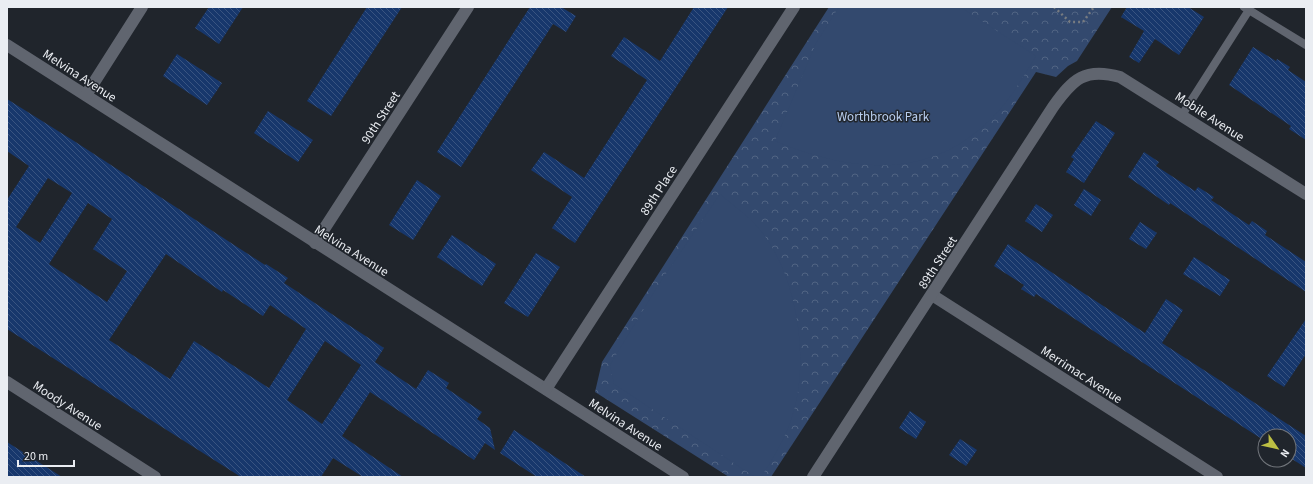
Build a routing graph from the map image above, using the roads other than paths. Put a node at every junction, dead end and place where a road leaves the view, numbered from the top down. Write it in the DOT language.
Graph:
graph roads {
  1 [pos="142,7"];
  2 [pos="468,7"];
  3 [pos="794,7"];
  4 [pos="1247,9"];
  5 [pos="7,45"];
  6 [pos="1306,45"];
  7 [pos="1095,74"];
  8 [pos="86,95"];
  9 [pos="1182,115"];
  10 [pos="1306,194"];
  11 [pos="315,243"];
  12 [pos="932,295"];
  13 [pos="7,382"];
  14 [pos="546,389"];
  15 [pos="155,477"];
  16 [pos="683,477"];
  17 [pos="813,477"];
  18 [pos="1217,477"];
  1 -- 8 [label="street"];
  2 -- 11 [label="street, 90th Street"];
  3 -- 14 [label="street, 89th Place"];
  4 -- 6 [label="lane"];
  4 -- 9 [label="lane"];
  5 -- 8 [label="street, Melvina Avenue"];
  7 -- 9 [label="street, Mobile Avenue"];
  7 -- 12 [label="street, 89th Street"];
  8 -- 11 [label="street, Melvina Avenue"];
  9 -- 10 [label="street, Mobile Avenue"];
  11 -- 14 [label="street, Melvina Avenue"];
  12 -- 17 [label="street, 89th Street"];
  12 -- 18 [label="street, Merrimac Avenue"];
  13 -- 15 [label="street, Moody Avenue"];
  14 -- 16 [label="street, Melvina Avenue"];
}
